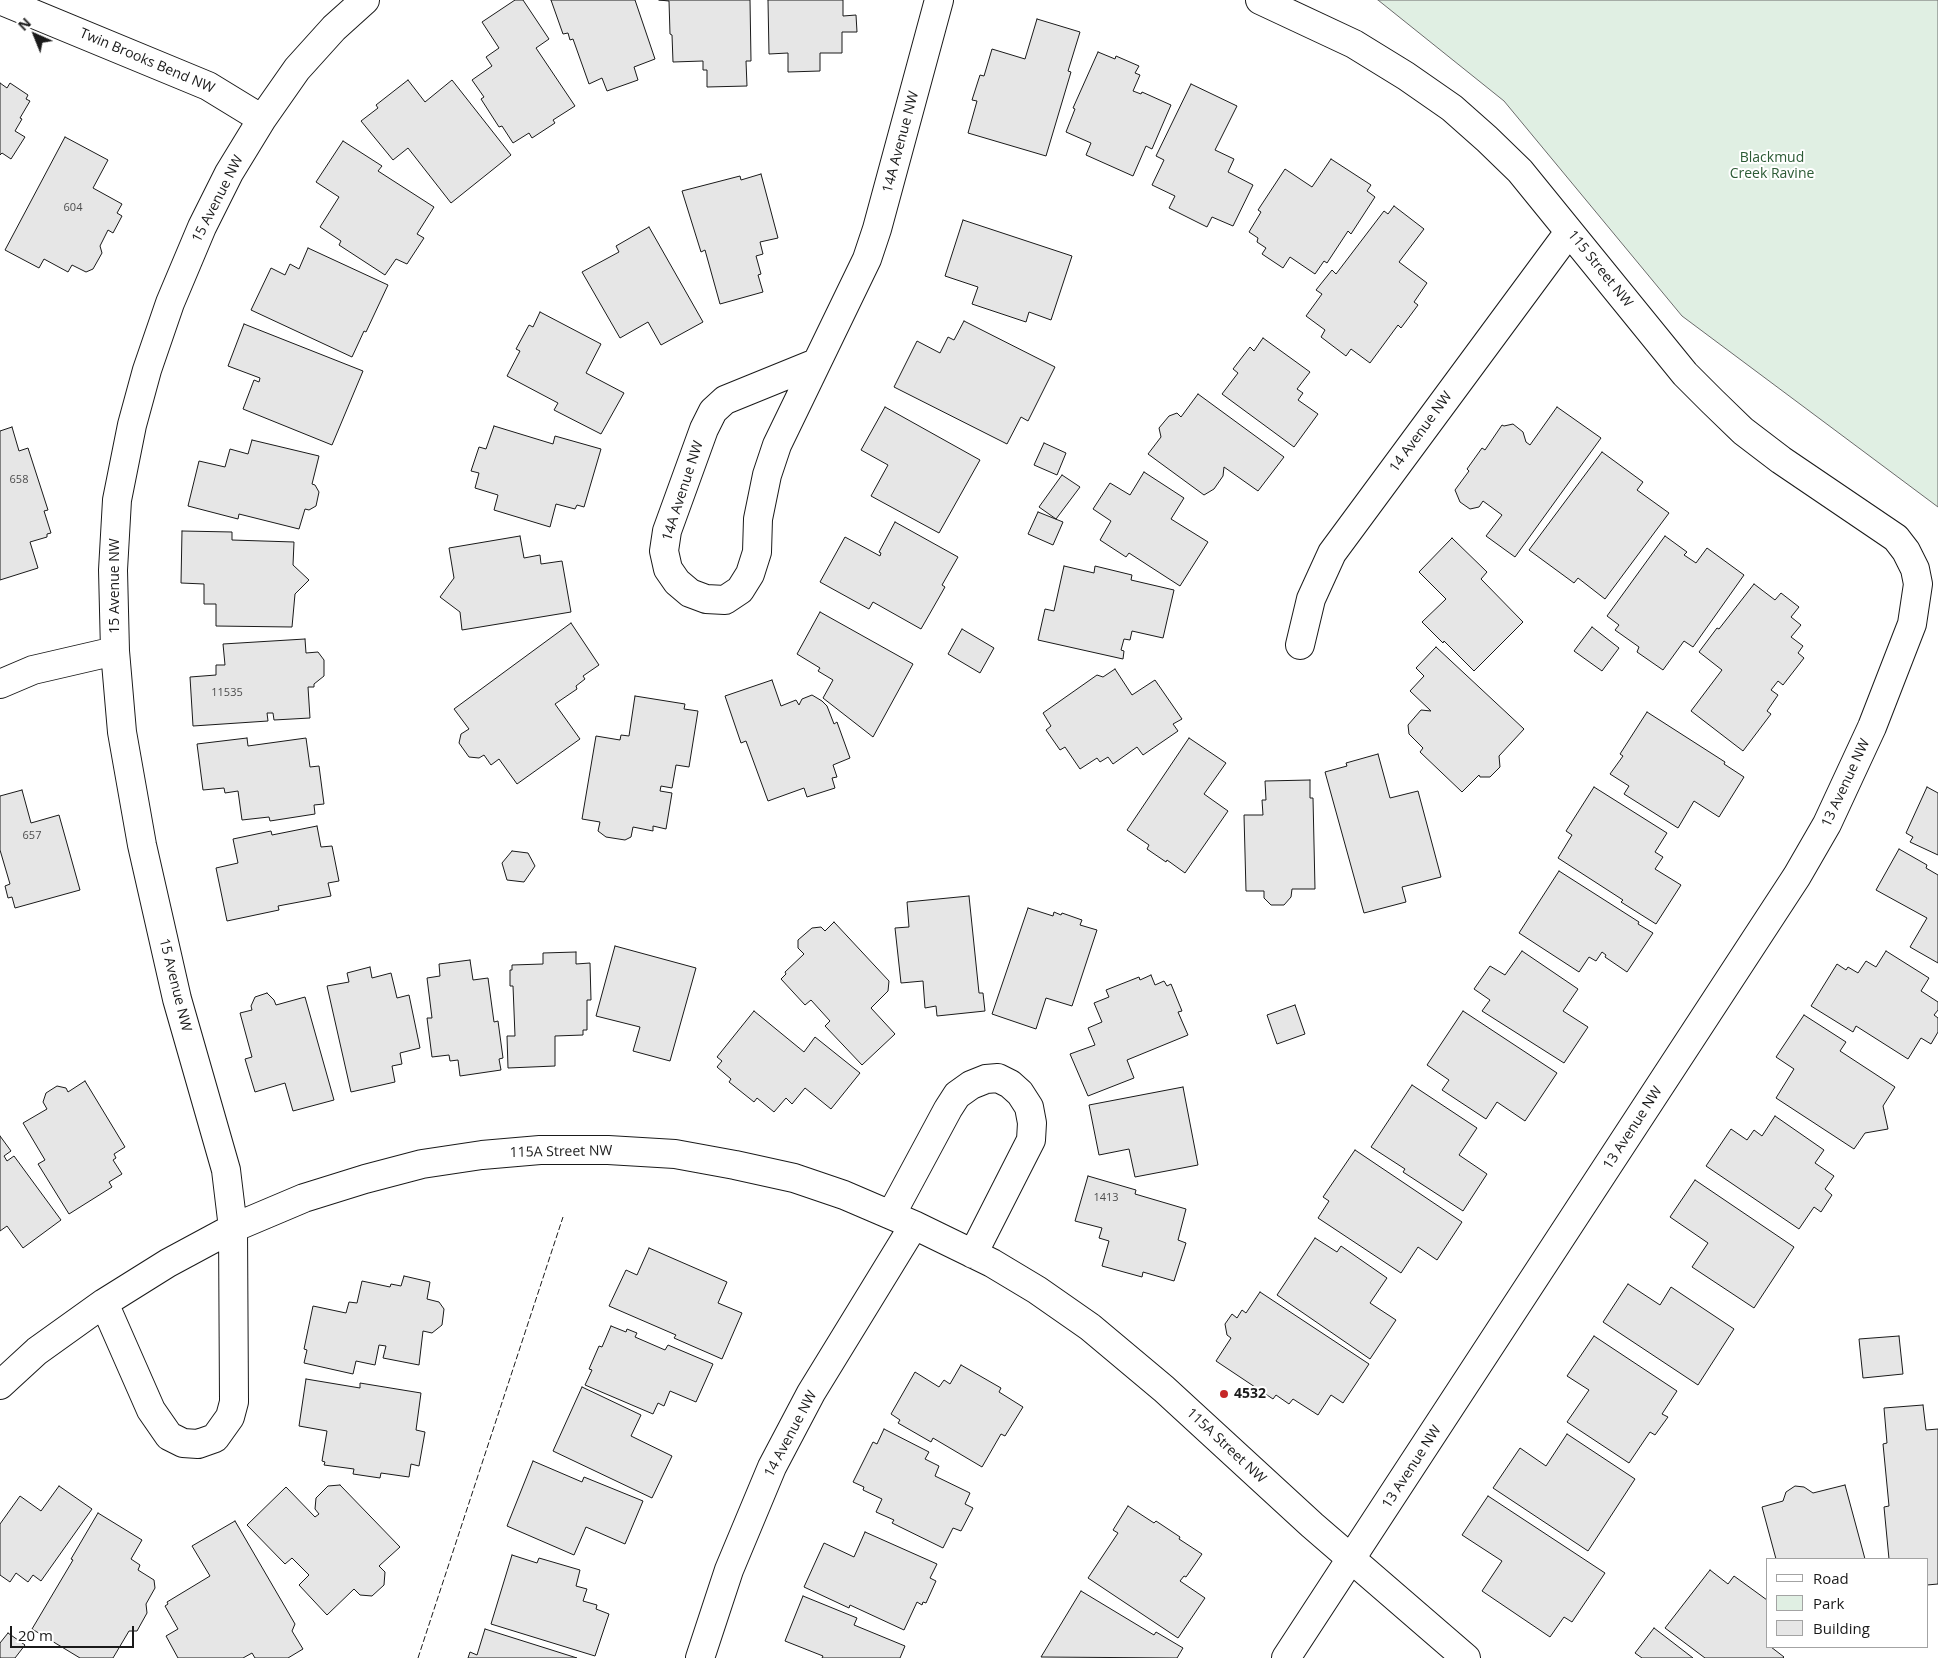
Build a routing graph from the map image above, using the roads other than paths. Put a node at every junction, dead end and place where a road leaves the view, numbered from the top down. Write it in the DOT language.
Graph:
graph roads {
  1 [pos="0,0"];
  2 [pos="366,0"];
  3 [pos="939,0"];
  4 [pos="1260,0"];
  5 [pos="262,119"];
  6 [pos="1569,232"];
  7 [pos="816,362"];
  8 [pos="1915,569"];
  9 [pos="1300,645"];
  10 [pos="115,651"];
  11 [pos="0,684"];
  12 [pos="902,1220"];
  13 [pos="233,1228"];
  14 [pos="973,1254"];
  15 [pos="104,1303"];
  16 [pos="0,1385"];
  17 [pos="1352,1559"];
  18 [pos="700,1658"];
  19 [pos="1286,1658"];
  20 [pos="1466,1658"];
  1 -- 5 [label="street, Twin Brooks Bend NW"];
  2 -- 5 [label="street, 15 Avenue NW"];
  3 -- 7 [label="street, 14A Avenue NW"];
  4 -- 6 [label="street, 115 Street NW"];
  5 -- 10 [label="street, 15 Avenue NW"];
  6 -- 8 [label="street, 115 Street NW"];
  6 -- 9 [label="street, 14 Avenue NW"];
  7 -- 7 [label="street, 14A Avenue NW"];
  8 -- 17 [label="street, 13 Avenue NW"];
  10 -- 11 [label="street"];
  10 -- 13 [label="street, 15 Avenue NW"];
  12 -- 13 [label="street, 115A Street NW"];
  12 -- 14 [label="street, 115A Street NW"];
  12 -- 14 [label="street"];
  12 -- 18 [label="street, 14 Avenue NW"];
  13 -- 15 [label="street"];
  13 -- 15 [label="street, 15 Avenue NW"];
  14 -- 17 [label="street, 115A Street NW"];
  15 -- 16 [label="street"];
  17 -- 19 [label="street, 13 Avenue NW"];
  17 -- 20 [label="street, 115A Street NW"];
}
